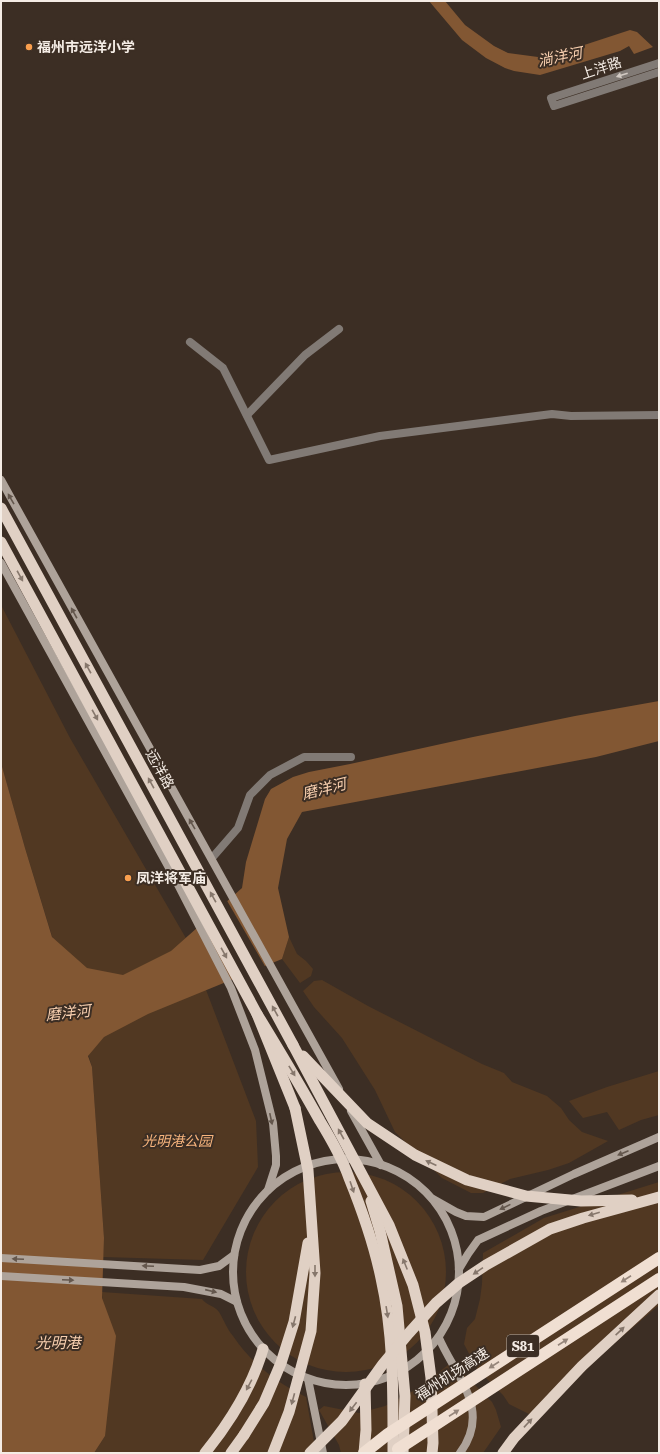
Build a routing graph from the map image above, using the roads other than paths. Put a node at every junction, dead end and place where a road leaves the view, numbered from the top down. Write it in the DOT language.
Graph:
graph roads {
  1 [pos="659,63"];
  2 [pos="659,72"];
  3 [pos="338,329"];
  4 [pos="190,342"];
  5 [pos="659,415"];
  6 [pos="246,416"];
  7 [pos="1,480"];
  8 [pos="1,508"];
  9 [pos="1,542"];
  10 [pos="1,563"];
  11 [pos="351,757"];
  12 [pos="212,858"];
  13 [pos="257,1014"];
  14 [pos="293,1045"];
  15 [pos="659,1137"];
  16 [pos="381,1164"];
  17 [pos="659,1166"];
  18 [pos="359,1167"];
  19 [pos="267,1190"];
  20 [pos="659,1196"];
  21 [pos="432,1199"];
  22 [pos="312,1215"];
  23 [pos="234,1255"];
  24 [pos="1,1258"];
  25 [pos="659,1258"];
  26 [pos="460,1269"];
  27 [pos="1,1276"];
  28 [pos="659,1279"];
  29 [pos="659,1295"];
  30 [pos="237,1302"];
  31 [pos="439,1338"];
  32 [pos="263,1349"];
  33 [pos="308,1379"];
  34 [pos="366,1384"];
  35 [pos="398,1452"];
  36 [pos="205,1453"];
  37 [pos="231,1453"];
  38 [pos="273,1453"];
  39 [pos="310,1453"];
  40 [pos="323,1453"];
  41 [pos="364,1453"];
  42 [pos="432,1453"];
  43 [pos="460,1453"];
  44 [pos="503,1453"];
  1 -- 2 [label="street, 上洋路, one-way"];
  3 -- 6 [label="street"];
  4 -- 6 [label="street"];
  5 -- 6 [label="street"];
  12 -- 7 [label="main road, one-way"];
  14 -- 8 [label="highway, 远洋路, one-way"];
  9 -- 13 [label="highway, one-way"];
  10 -- 19 [label="main road, one-way"];
  11 -- 12 [label="street"];
  12 -- 16 [label="main road"];
  13 -- 22 [label="highway, bridge"];
  13 -- 35 [label="highway, one-way, bridge"];
  18 -- 14 [label="highway, one-way, bridge"];
  20 -- 14 [label="highway, one-way, bridge"];
  15 -- 21 [label="main road, one-way"];
  16 -- 19 [label="main road"];
  16 -- 21 [label="main road"];
  17 -- 26 [label="main road"];
  18 -- 35 [label="highway, bridge"];
  42 -- 18 [label="highway, one-way, bridge"];
  19 -- 23 [label="main road"];
  20 -- 39 [label="highway, one-way, bridge"];
  21 -- 26 [label="main road"];
  22 -- 37 [label="highway, one-way, bridge"];
  22 -- 38 [label="highway, one-way, bridge"];
  23 -- 24 [label="main road, one-way"];
  23 -- 30 [label="main road"];
  25 -- 41 [label="highway, 福州机场高速 / S81, one-way, bridge"];
  26 -- 31 [label="main road"];
  27 -- 30 [label="main road, one-way"];
  35 -- 28 [label="highway, S81, one-way, bridge"];
  44 -- 29 [label="highway, one-way"];
  30 -- 32 [label="main road"];
  31 -- 34 [label="main road"];
  31 -- 43 [label="main road"];
  32 -- 33 [label="main road"];
  32 -- 36 [label="highway, one-way"];
  33 -- 34 [label="main road"];
  33 -- 40 [label="main road"];
  34 -- 41 [label="highway"];
}
